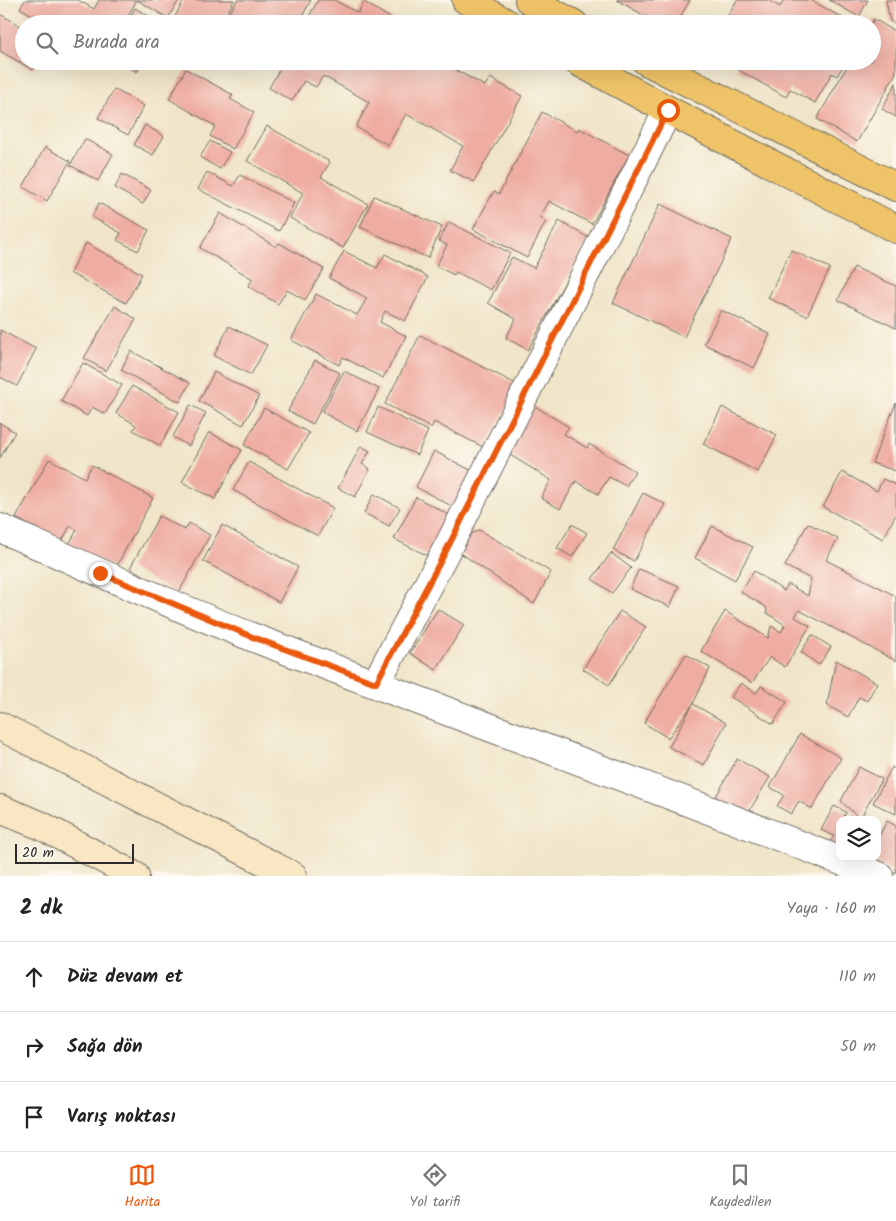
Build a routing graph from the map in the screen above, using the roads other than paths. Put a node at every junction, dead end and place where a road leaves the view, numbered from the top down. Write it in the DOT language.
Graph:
graph roads {
  1 [pos="466,0"];
  2 [pos="529,0"];
  3 [pos="492,15"];
  4 [pos="557,15"];
  5 [pos="594,70"];
  6 [pos="664,70"];
  7 [pos="668,110"];
  8 [pos="896,188"];
  9 [pos="896,229"];
  10 [pos="0,528"];
  11 [pos="376,683"];
  12 [pos="0,726"];
  13 [pos="0,809"];
  14 [pos="135,876"];
  15 [pos="293,876"];
  16 [pos="879,876"];
  1 -- 3 [label="main road"];
  2 -- 4 [label="main road"];
  5 -- 7 [label="main road"];
  6 -- 8 [label="main road"];
  7 -- 9 [label="main road"];
  7 -- 11 [label="street"];
  10 -- 11 [label="street"];
  11 -- 16 [label="street"];
  12 -- 15 [label="main road"];
  13 -- 14 [label="main road"];
}
